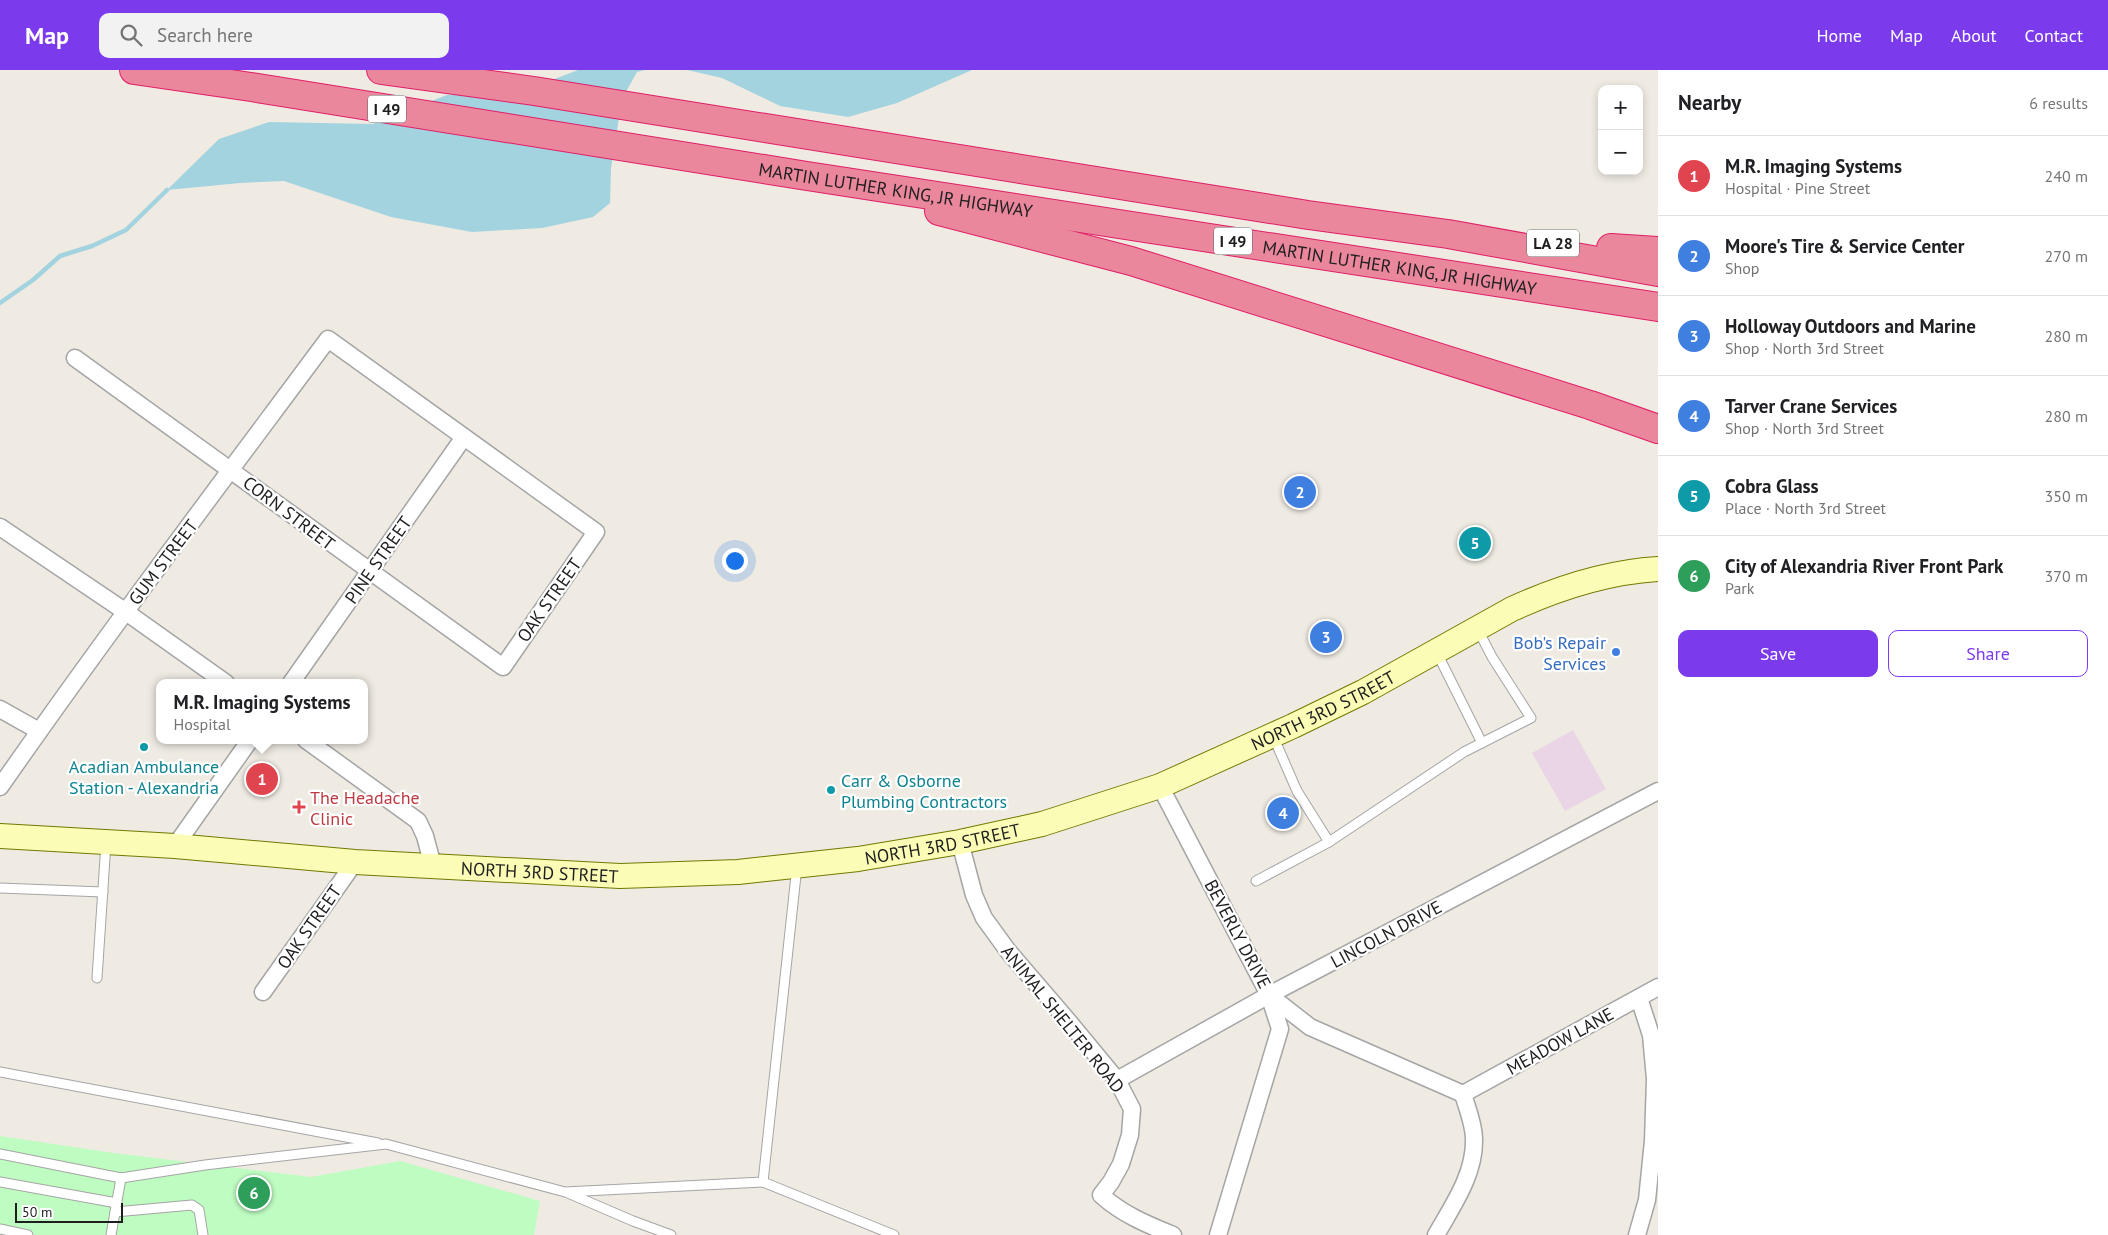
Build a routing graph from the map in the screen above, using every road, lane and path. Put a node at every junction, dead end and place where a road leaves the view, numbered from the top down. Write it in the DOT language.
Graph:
graph roads {
  1 [pos="134,70"];
  2 [pos="381,70"];
  3 [pos="440,70"];
  4 [pos="534,91"];
  5 [pos="807,176"];
  6 [pos="1448,234"];
  7 [pos="1658,252"];
  8 [pos="1658,272"];
  9 [pos="1658,307"];
  10 [pos="75,358"];
  11 [pos="1658,429"];
  12 [pos="464,437"];
  13 [pos="231,470"];
  14 [pos="0,527"];
  15 [pos="1658,569"];
  16 [pos="370,572"];
  17 [pos="126,612"];
  18 [pos="1477,628"];
  19 [pos="1436,651"];
  20 [pos="503,668"];
  21 [pos="220,679"];
  22 [pos="294,679"];
  23 [pos="0,708"];
  24 [pos="39,731"];
  25 [pos="1272,736"];
  26 [pos="1482,743"];
  27 [pos="247,744"];
  28 [pos="312,744"];
  29 [pos="1160,786"];
  30 [pos="0,787"];
  31 [pos="1658,791"];
  32 [pos="0,836"];
  33 [pos="106,842"];
  34 [pos="960,842"];
  35 [pos="1329,842"];
  36 [pos="175,846"];
  37 [pos="355,862"];
  38 [pos="433,866"];
  39 [pos="797,866"];
  40 [pos="1256,881"];
  41 [pos="0,888"];
  42 [pos="103,892"];
  43 [pos="97,978"];
  44 [pos="1658,987"];
  45 [pos="263,992"];
  46 [pos="1269,995"];
  47 [pos="1639,998"];
  48 [pos="0,1072"];
  49 [pos="1116,1080"];
  50 [pos="1463,1094"];
  51 [pos="386,1144"];
  52 [pos="0,1154"];
  53 [pos="121,1178"];
  54 [pos="0,1182"];
  55 [pos="763,1182"];
  56 [pos="565,1192"];
  57 [pos="116,1207"];
  58 [pos="0,1229"];
  59 [pos="28,1235"];
  60 [pos="111,1235"];
  61 [pos="203,1235"];
  62 [pos="671,1235"];
  63 [pos="894,1235"];
  64 [pos="1172,1235"];
  65 [pos="1218,1235"];
  66 [pos="1436,1235"];
  67 [pos="1637,1235"];
  1 -- 5 [label="highway, MARTIN LUTHER KING, JR HIGHWAY / I 49"];
  2 -- 4 [label="highway, MARTIN LUTHER KING, JR HIGHWAY / I 49"];
  3 -- 4 [label="highway"];
  4 -- 6 [label="highway, MARTIN LUTHER KING, JR HIGHWAY / I 49"];
  5 -- 9 [label="highway, MARTIN LUTHER KING, JR HIGHWAY / I 49"];
  5 -- 11 [label="highway"];
  6 -- 7 [label="highway, LA 28"];
  6 -- 8 [label="highway, MARTIN LUTHER KING, JR HIGHWAY / I 49"];
  10 -- 13 [label="street, CORN STREET"];
  12 -- 13 [label="street, GUM STREET"];
  12 -- 16 [label="street, PINE STREET"];
  12 -- 20 [label="street, OAK STREET"];
  13 -- 16 [label="street, CORN STREET"];
  13 -- 17 [label="street, GUM STREET"];
  14 -- 17 [label="street"];
  15 -- 18 [label="main road, NORTH 3RD STREET"];
  16 -- 20 [label="street, CORN STREET"];
  16 -- 22 [label="street, PINE STREET"];
  17 -- 21 [label="street"];
  17 -- 24 [label="street, GUM STREET"];
  18 -- 19 [label="main road, NORTH 3RD STREET"];
  18 -- 26 [label="lane"];
  19 -- 25 [label="main road, NORTH 3RD STREET"];
  19 -- 26 [label="lane"];
  23 -- 24 [label="street"];
  24 -- 30 [label="street, GUM STREET"];
  25 -- 29 [label="main road, NORTH 3RD STREET"];
  25 -- 35 [label="lane"];
  26 -- 35 [label="lane"];
  27 -- 36 [label="street"];
  28 -- 38 [label="street"];
  29 -- 34 [label="main road, NORTH 3RD STREET"];
  29 -- 46 [label="street, BEVERLY DRIVE"];
  31 -- 46 [label="street, LINCOLN DRIVE"];
  32 -- 33 [label="main road, NORTH 3RD STREET"];
  33 -- 36 [label="main road, NORTH 3RD STREET"];
  33 -- 42 [label="lane"];
  34 -- 39 [label="main road, NORTH 3RD STREET"];
  34 -- 49 [label="street, ANIMAL SHELTER ROAD"];
  35 -- 40 [label="lane"];
  36 -- 37 [label="main road, NORTH 3RD STREET"];
  37 -- 38 [label="main road, NORTH 3RD STREET"];
  37 -- 45 [label="street, OAK STREET"];
  38 -- 39 [label="main road, NORTH 3RD STREET"];
  39 -- 55 [label="lane"];
  41 -- 42 [label="lane"];
  42 -- 43 [label="lane"];
  44 -- 47 [label="street, MEADOW LANE"];
  46 -- 49 [label="street, LINCOLN DRIVE"];
  46 -- 50 [label="street, BEVERLY DRIVE"];
  46 -- 65 [label="street"];
  47 -- 50 [label="street, MEADOW LANE"];
  47 -- 67 [label="street"];
  48 -- 51 [label="lane"];
  49 -- 64 [label="street, ANIMAL SHELTER ROAD"];
  50 -- 66 [label="street"];
  51 -- 53 [label="lane"];
  51 -- 56 [label="lane"];
  52 -- 53 [label="lane"];
  53 -- 57 [label="lane"];
  54 -- 57 [label="lane"];
  55 -- 56 [label="lane"];
  55 -- 63 [label="lane"];
  56 -- 62 [label="lane"];
  57 -- 60 [label="lane"];
  57 -- 61 [label="lane"];
  58 -- 59 [label="lane"];
}
